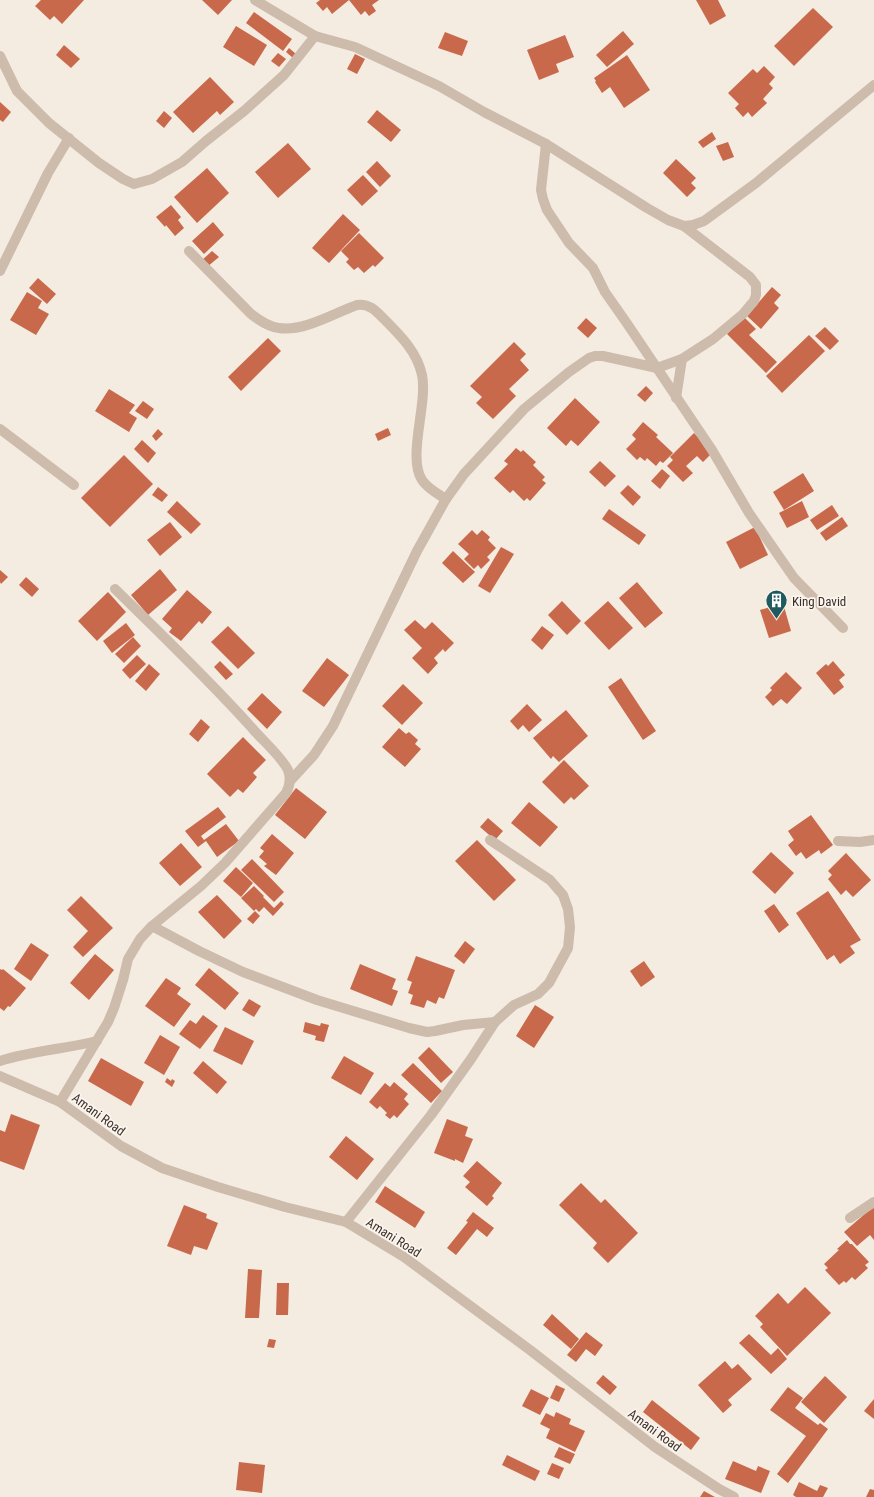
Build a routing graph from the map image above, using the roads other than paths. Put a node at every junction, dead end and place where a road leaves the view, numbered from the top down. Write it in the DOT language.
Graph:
graph roads {
  1 [pos="255,0"];
  2 [pos="315,36"];
  3 [pos="0,56"];
  4 [pos="874,85"];
  5 [pos="69,138"];
  6 [pos="546,144"];
  7 [pos="684,226"];
  8 [pos="189,251"];
  9 [pos="0,271"];
  10 [pos="682,360"];
  11 [pos="657,368"];
  12 [pos="676,398"];
  13 [pos="0,429"];
  14 [pos="74,485"];
  15 [pos="446,499"];
  16 [pos="116,589"];
  17 [pos="843,628"];
  18 [pos="290,781"];
  19 [pos="490,840"];
  20 [pos="838,840"];
  21 [pos="874,840"];
  22 [pos="152,926"];
  23 [pos="495,1022"];
  24 [pos="97,1041"];
  25 [pos="0,1061"];
  26 [pos="0,1076"];
  27 [pos="60,1102"];
  28 [pos="874,1202"];
  29 [pos="850,1218"];
  30 [pos="346,1222"];
  31 [pos="734,1497"];
  1 -- 2 [label="street"];
  2 -- 5 [label="street"];
  2 -- 6 [label="street"];
  3 -- 5 [label="street"];
  4 -- 7 [label="street"];
  5 -- 9 [label="street"];
  6 -- 7 [label="street"];
  6 -- 11 [label="street"];
  7 -- 10 [label="street"];
  8 -- 15 [label="street"];
  10 -- 11 [label="street"];
  10 -- 12 [label="street"];
  11 -- 12 [label="street"];
  11 -- 15 [label="street"];
  12 -- 17 [label="street"];
  13 -- 14 [label="street"];
  15 -- 18 [label="street"];
  16 -- 18 [label="street"];
  18 -- 22 [label="street"];
  19 -- 23 [label="street"];
  20 -- 21 [label="street"];
  22 -- 23 [label="street"];
  22 -- 24 [label="street"];
  23 -- 30 [label="street"];
  24 -- 25 [label="street"];
  24 -- 27 [label="street"];
  26 -- 27 [label="street, Amani Road"];
  27 -- 30 [label="street, Amani Road"];
  28 -- 29 [label="street"];
  30 -- 31 [label="street, Amani Road"];
}
